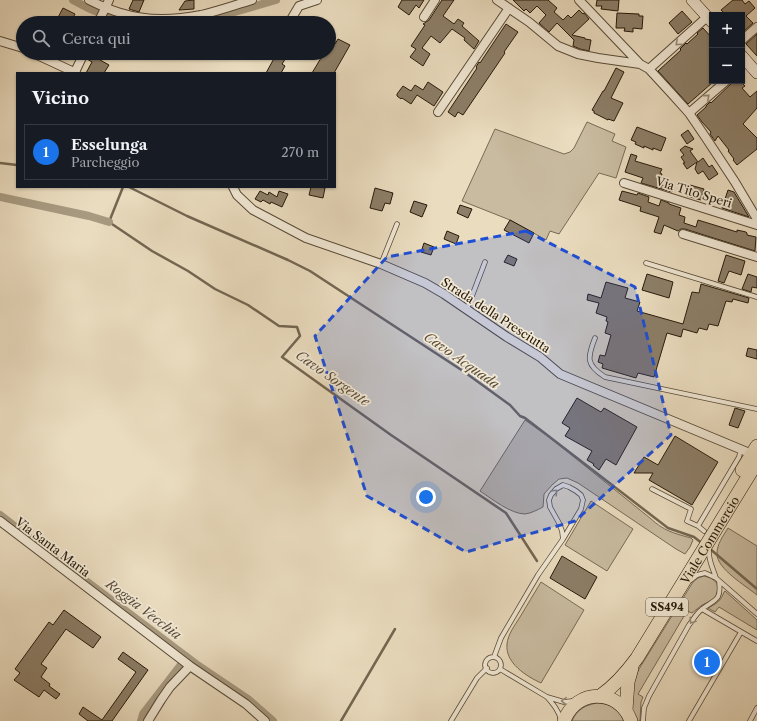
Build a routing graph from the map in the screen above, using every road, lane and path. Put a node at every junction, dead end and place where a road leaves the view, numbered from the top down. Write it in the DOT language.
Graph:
graph roads {
  1 [pos="89,0"];
  2 [pos="252,0"];
  3 [pos="317,0"];
  4 [pos="435,0"];
  5 [pos="497,0"];
  6 [pos="579,0"];
  7 [pos="692,0"];
  8 [pos="509,8"];
  9 [pos="103,12"];
  10 [pos="134,16"];
  11 [pos="191,16"];
  12 [pos="293,16"];
  13 [pos="424,16"];
  14 [pos="709,19"];
  15 [pos="709,21"];
  16 [pos="757,27"];
  17 [pos="745,37"];
  18 [pos="0,41"];
  19 [pos="16,46"];
  20 [pos="48,60"];
  21 [pos="81,60"];
  22 [pos="745,63"];
  23 [pos="640,64"];
  24 [pos="649,69"];
  25 [pos="73,72"];
  26 [pos="75,72"];
  27 [pos="757,73"];
  28 [pos="723,84"];
  29 [pos="438,112"];
  30 [pos="689,113"];
  31 [pos="624,183"];
  32 [pos="234,188"];
  33 [pos="757,219"];
  34 [pos="397,224"];
  35 [pos="757,225"];
  36 [pos="684,234"];
  37 [pos="757,257"];
  38 [pos="485,262"];
  39 [pos="646,263"];
  40 [pos="381,264"];
  41 [pos="757,297"];
  42 [pos="467,309"];
  43 [pos="595,338"];
  44 [pos="757,409"];
  45 [pos="752,453"];
  46 [pos="652,489"];
  47 [pos="0,521"];
  48 [pos="704,532"];
  49 [pos="563,540"];
  50 [pos="702,553"];
  51 [pos="718,579"];
  52 [pos="676,594"];
  53 [pos="702,609"];
  54 [pos="757,614"];
  55 [pos="741,632"];
  56 [pos="757,641"];
  57 [pos="494,657"];
  58 [pos="637,658"];
  59 [pos="186,663"];
  60 [pos="487,668"];
  61 [pos="500,669"];
  62 [pos="600,696"];
  63 [pos="547,697"];
  64 [pos="581,700"];
  65 [pos="757,708"];
  66 [pos="629,715"];
  67 [pos="148,721"];
  68 [pos="264,721"];
  69 [pos="451,721"];
  70 [pos="561,721"];
  71 [pos="564,721"];
  72 [pos="643,721"];
  73 [pos="689,721"];
  74 [pos="750,721"];
  1 -- 9 [label="street"];
  2 -- 11 [label="street"];
  3 -- 12 [label="street"];
  4 -- 13 [label="street"];
  5 -- 8 [label="street"];
  6 -- 23 [label="street"];
  7 -- 14 [label="main road"];
  8 -- 23 [label="street"];
  8 -- 29 [label="street"];
  9 -- 10 [label="street"];
  15 -- 24 [label="street, one-way"];
  16 -- 17 [label="street"];
  18 -- 19 [label="street"];
  20 -- 25 [label="street"];
  21 -- 26 [label="street"];
  22 -- 27 [label="main road"];
  23 -- 24 [label="street"];
  24 -- 30 [label="street"];
  30 -- 28 [label="street, one-way"];
  30 -- 33 [label="street"];
  31 -- 35 [label="street, Via Tito Speri"];
  32 -- 40 [label="street, Strada della Presciutta"];
  34 -- 40 [label="lane"];
  36 -- 37 [label="street"];
  38 -- 42 [label="lane"];
  39 -- 41 [label="lane"];
  40 -- 42 [label="street, Strada della Presciutta"];
  42 -- 45 [label="street, Strada della Presciutta"];
  43 -- 44 [label="lane"];
  45 -- 48 [label="main road, Viale Commercio / SS494"];
  45 -- 48 [label="lane"];
  46 -- 48 [label="lane"];
  47 -- 59 [label="street, Via Santa Maria"];
  48 -- 50 [label="main road, Viale Commercio / SS494"];
  49 -- 49 [label="lane, one-way"];
  49 -- 57 [label="lane"];
  50 -- 51 [label="lane"];
  50 -- 52 [label="main road, Viale Commercio / SS494"];
  51 -- 52 [label="lane"];
  51 -- 53 [label="lane"];
  51 -- 54 [label="lane"];
  52 -- 58 [label="main road, Viale Commercio / SS494"];
  53 -- 55 [label="lane"];
  53 -- 72 [label="lane, one-way"];
  55 -- 56 [label="lane"];
  55 -- 73 [label="lane"];
  57 -- 60 [label="lane"];
  57 -- 61 [label="lane"];
  58 -- 62 [label="main road, Viale Commercio / SS494"];
  58 -- 66 [label="main road, Viale Commercio / SS494"];
  59 -- 67 [label="street"];
  59 -- 68 [label="street, Via Santa Maria"];
  60 -- 61 [label="lane"];
  60 -- 69 [label="lane"];
  61 -- 63 [label="lane"];
  62 -- 64 [label="main road, Viale Commercio / SS494"];
  62 -- 66 [label="main road, Viale Commercio / SS494"];
  64 -- 63 [label="lane, one-way"];
  63 -- 70 [label="lane"];
  64 -- 71 [label="main road"];
  65 -- 74 [label="lane"];
}
